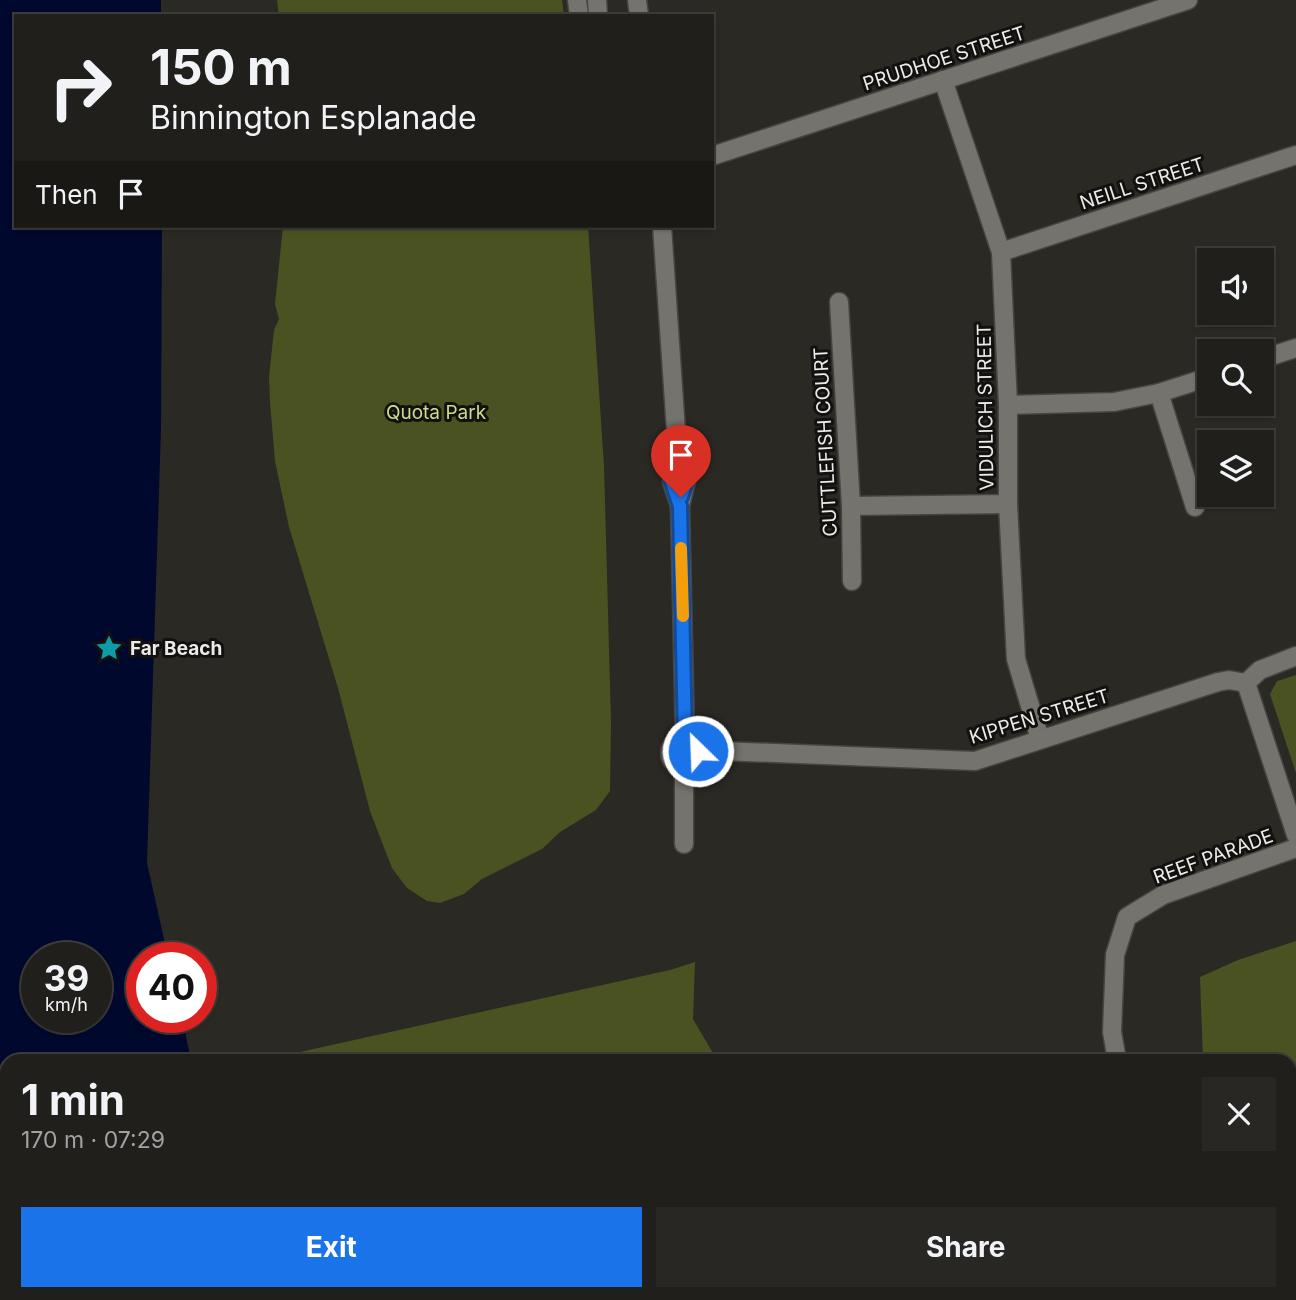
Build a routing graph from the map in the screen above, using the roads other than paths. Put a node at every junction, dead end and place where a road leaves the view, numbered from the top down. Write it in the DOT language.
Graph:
graph roads {
  1 [pos="1188,0"];
  2 [pos="943,80"];
  3 [pos="714,155"];
  4 [pos="1296,155"];
  5 [pos="662,228"];
  6 [pos="1001,252"];
  7 [pos="839,302"];
  8 [pos="1296,348"];
  9 [pos="1274,355"];
  10 [pos="1197,381"];
  11 [pos="1159,393"];
  12 [pos="1008,405"];
  13 [pos="1008,504"];
  14 [pos="851,506"];
  15 [pos="1195,507"];
  16 [pos="852,581"];
  17 [pos="1296,656"];
  18 [pos="1246,683"];
  19 [pos="685,739"];
  20 [pos="1040,739"];
  21 [pos="698,754"];
  22 [pos="684,767"];
  23 [pos="1296,835"];
  24 [pos="684,844"];
  25 [pos="1296,848"];
  26 [pos="1116,1054"];
  1 -- 2 [label="street, PRUDHOE STREET"];
  2 -- 3 [label="street, PRUDHOE STREET"];
  2 -- 6 [label="street, VIDULICH STREET"];
  4 -- 6 [label="street, NEILL STREET"];
  5 -- 19 [label="street"];
  6 -- 12 [label="street, VIDULICH STREET"];
  7 -- 14 [label="street, CUTTLEFISH COURT"];
  8 -- 9 [label="street"];
  10 -- 11 [label="street"];
  11 -- 12 [label="street"];
  11 -- 15 [label="street"];
  12 -- 13 [label="street, VIDULICH STREET"];
  13 -- 14 [label="street"];
  13 -- 20 [label="street, VIDULICH STREET"];
  14 -- 16 [label="street, CUTTLEFISH COURT"];
  17 -- 18 [label="street"];
  18 -- 20 [label="street, KIPPEN STREET"];
  18 -- 23 [label="street, REEF PARADE"];
  19 -- 21 [label="street"];
  19 -- 22 [label="street"];
  20 -- 21 [label="street, KIPPEN STREET"];
  21 -- 22 [label="street"];
  22 -- 24 [label="street"];
  25 -- 26 [label="street, REEF PARADE"];
}
